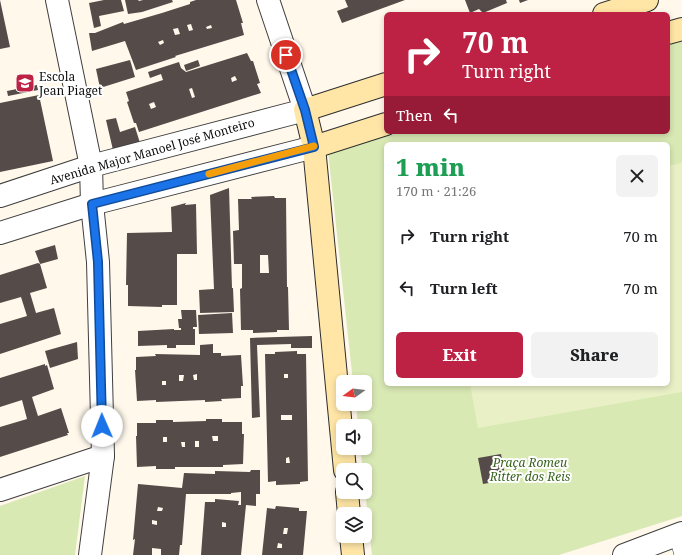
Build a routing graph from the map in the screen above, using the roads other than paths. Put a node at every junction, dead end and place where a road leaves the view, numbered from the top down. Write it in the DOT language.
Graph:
graph roads {
  1 [pos="57,0"];
  2 [pos="268,0"];
  3 [pos="647,0"];
  4 [pos="610,12"];
  5 [pos="682,29"];
  6 [pos="670,32"];
  7 [pos="384,85"];
  8 [pos="305,110"];
  9 [pos="384,125"];
  10 [pos="314,147"];
  11 [pos="90,166"];
  12 [pos="0,196"];
  13 [pos="92,204"];
  14 [pos="0,233"];
  15 [pos="103,456"];
  16 [pos="344,463"];
  17 [pos="0,490"];
  18 [pos="680,541"];
  19 [pos="352,543"];
  20 [pos="90,555"];
  21 [pos="353,555"];
  22 [pos="624,555"];
  1 -- 11 [label="street"];
  2 -- 8 [label="street"];
  3 -- 4 [label="main road"];
  5 -- 6 [label="main road"];
  7 -- 8 [label="main road"];
  8 -- 10 [label="main road"];
  8 -- 11 [label="street, Avenida Major Manoel José Monteiro"];
  9 -- 10 [label="main road"];
  10 -- 13 [label="street"];
  10 -- 16 [label="main road"];
  11 -- 12 [label="street, Avenida Major Manoel José Monteiro"];
  11 -- 13 [label="street"];
  13 -- 14 [label="street"];
  13 -- 15 [label="street"];
  15 -- 17 [label="street"];
  15 -- 20 [label="street"];
  18 -- 22 [label="street"];
  19 -- 21 [label="main road"];
}
